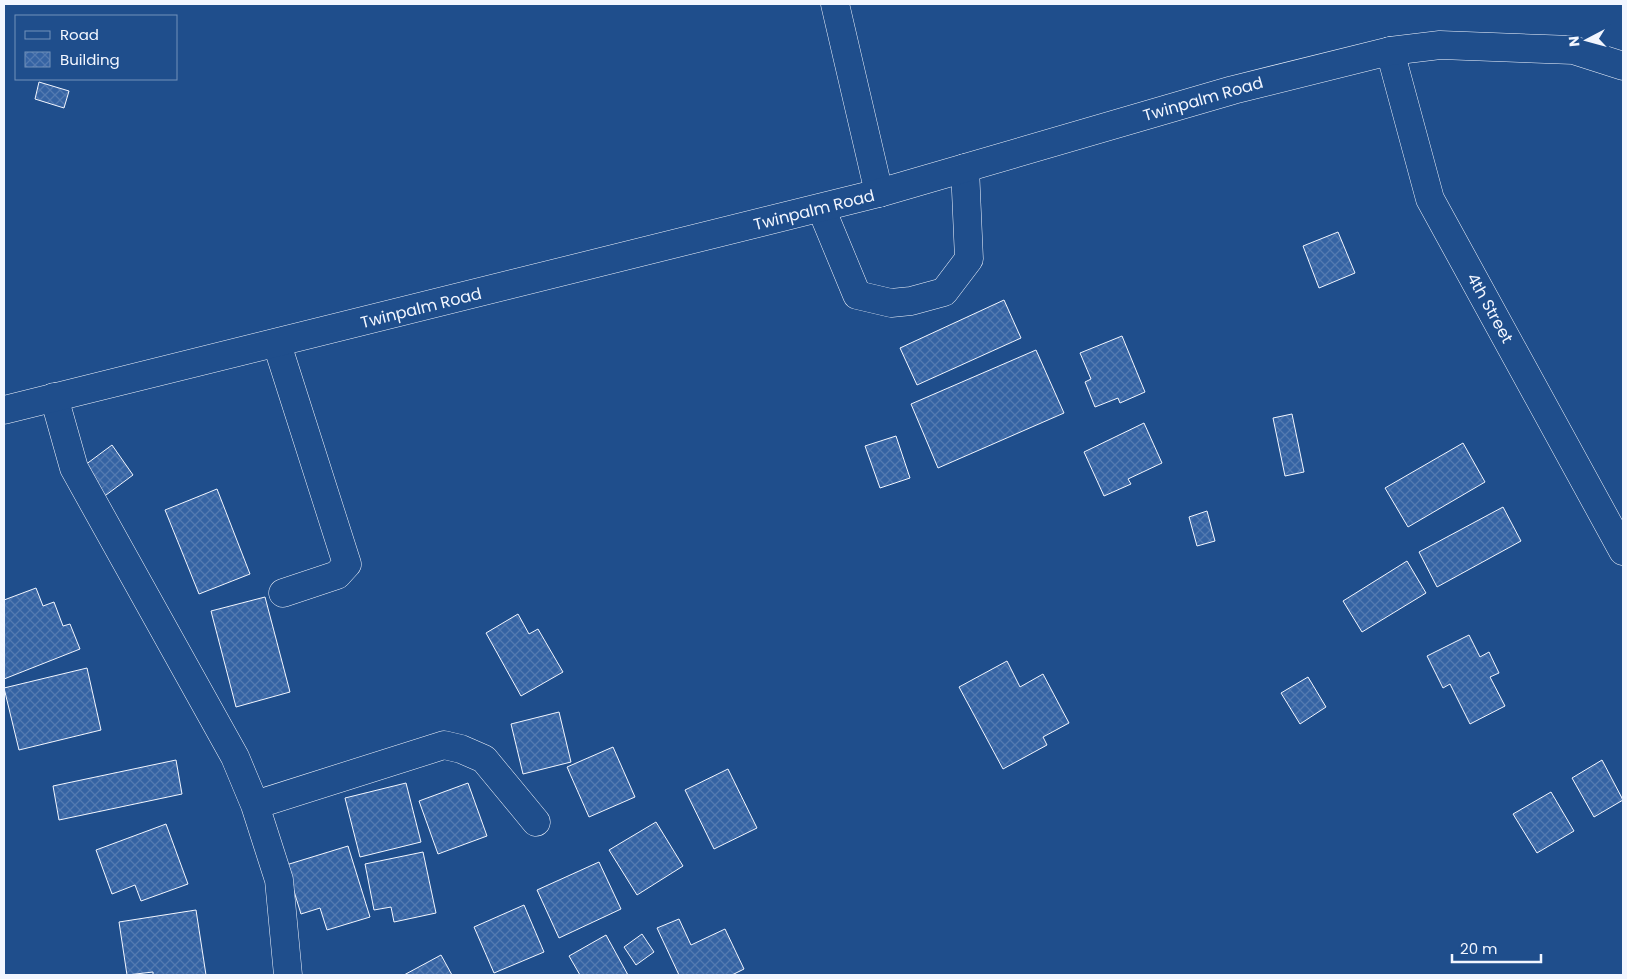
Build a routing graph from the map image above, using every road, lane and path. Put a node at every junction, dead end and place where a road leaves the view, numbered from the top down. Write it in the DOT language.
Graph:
graph roads {
  1 [pos="835,4"];
  2 [pos="1390,51"];
  3 [pos="1623,66"];
  4 [pos="965,168"];
  5 [pos="878,193"];
  6 [pos="821,208"];
  7 [pos="277,344"];
  8 [pos="54,397"];
  9 [pos="4,410"];
  10 [pos="1623,551"];
  11 [pos="283,593"];
  12 [pos="255,805"];
  13 [pos="536,822"];
  14 [pos="288,975"];
  1 -- 5 [label="street"];
  2 -- 3 [label="street, Twinpalm Road"];
  2 -- 4 [label="street, Twinpalm Road"];
  2 -- 10 [label="street, 4th Street"];
  4 -- 5 [label="street, Twinpalm Road"];
  4 -- 6 [label="street"];
  5 -- 6 [label="street, Twinpalm Road"];
  6 -- 7 [label="street, Twinpalm Road"];
  7 -- 8 [label="street, Twinpalm Road"];
  7 -- 11 [label="street"];
  8 -- 9 [label="street, Twinpalm Road"];
  8 -- 12 [label="street"];
  12 -- 13 [label="street"];
  12 -- 14 [label="street"];
}
